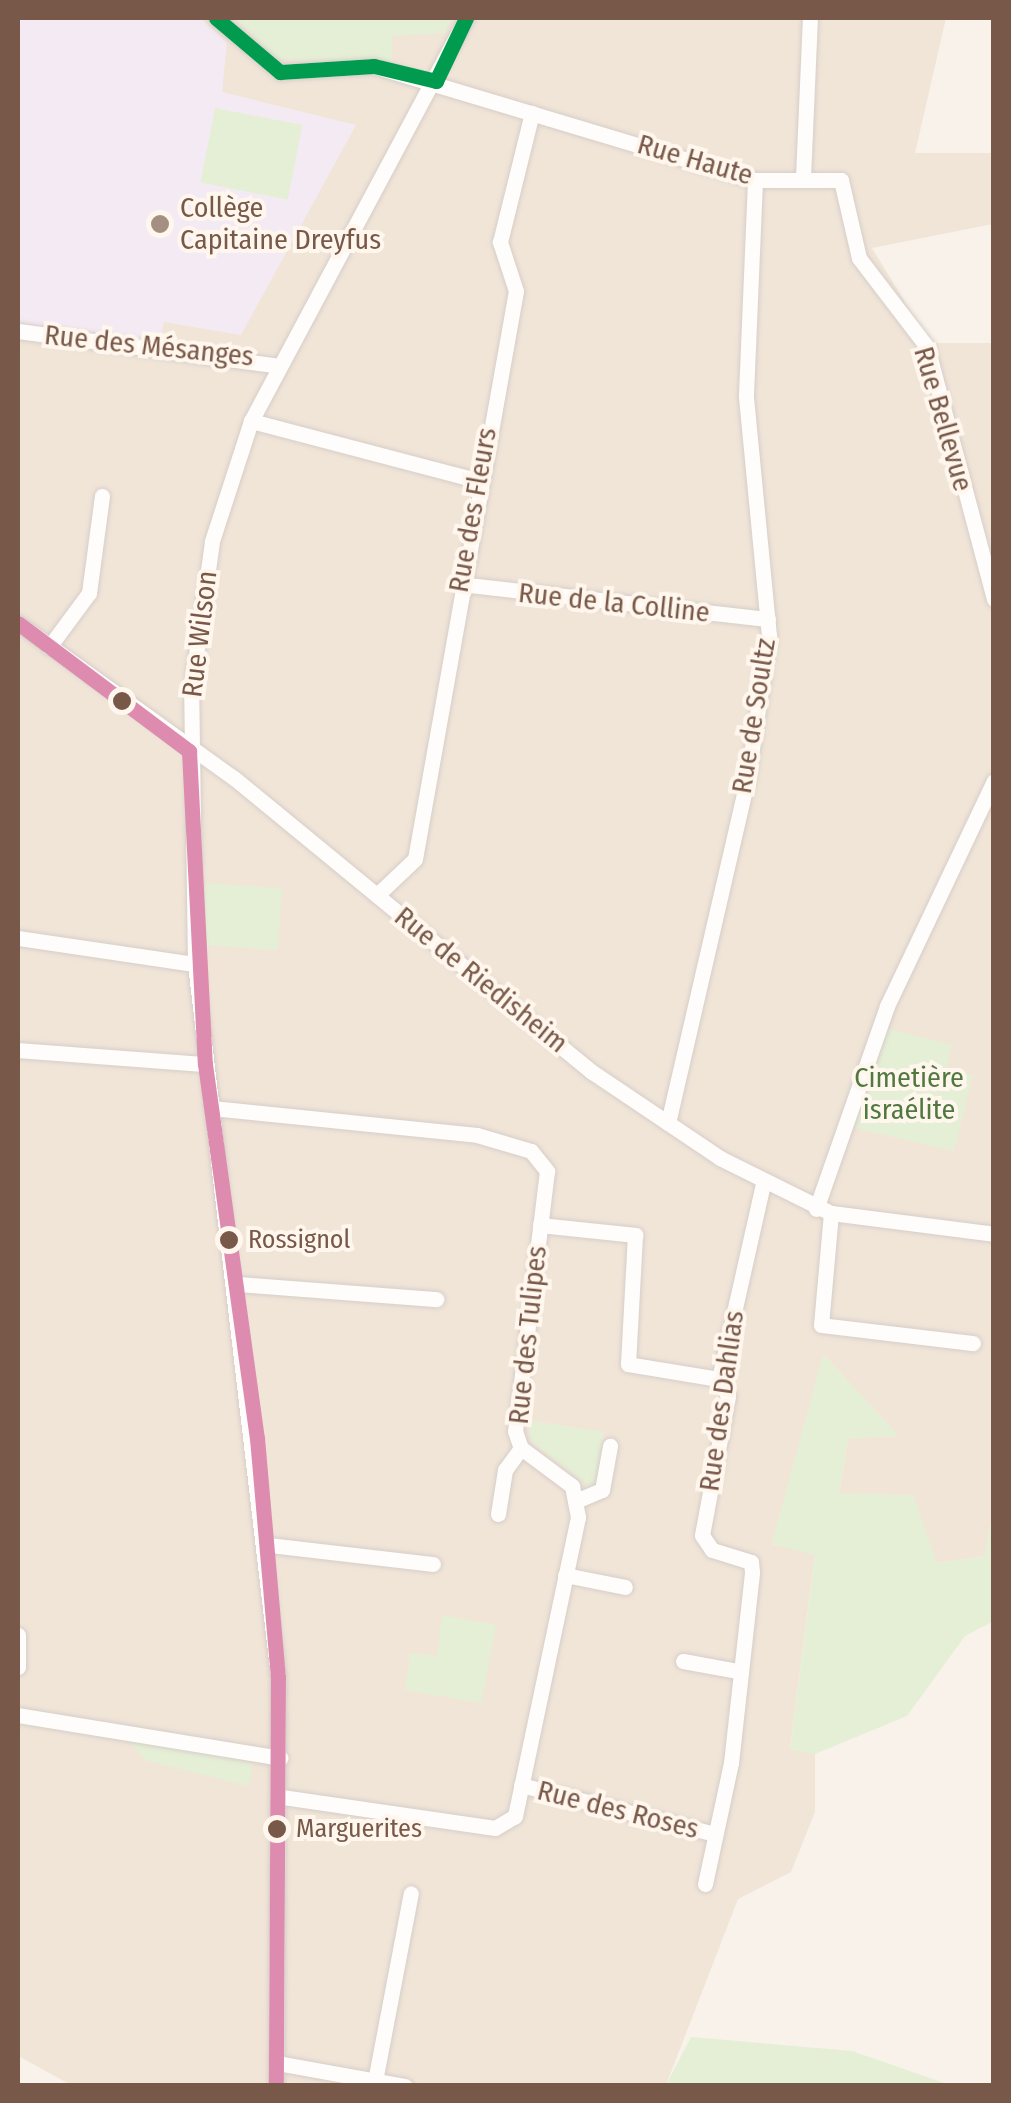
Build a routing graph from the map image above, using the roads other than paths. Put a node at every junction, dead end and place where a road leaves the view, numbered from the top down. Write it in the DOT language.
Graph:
graph roads {
  1 [pos="216,18"];
  2 [pos="466,18"];
  3 [pos="810,18"];
  4 [pos="436,81"];
  5 [pos="532,114"];
  6 [pos="803,177"];
  7 [pos="755,180"];
  8 [pos="18,331"];
  9 [pos="280,366"];
  10 [pos="250,421"];
  11 [pos="476,480"];
  12 [pos="102,496"];
  13 [pos="460,584"];
  14 [pos="994,599"];
  15 [pos="768,618"];
  16 [pos="18,622"];
  17 [pos="50,646"];
  18 [pos="189,752"];
  19 [pos="994,781"];
  20 [pos="377,894"];
  21 [pos="18,938"];
  22 [pos="196,964"];
  23 [pos="18,1050"];
  24 [pos="205,1064"];
  25 [pos="212,1108"];
  26 [pos="668,1124"];
  27 [pos="764,1183"];
  28 [pos="824,1211"];
  29 [pos="540,1224"];
  30 [pos="994,1234"];
  31 [pos="238,1284"];
  32 [pos="436,1299"];
  33 [pos="973,1344"];
  34 [pos="719,1379"];
  35 [pos="610,1446"];
  36 [pos="521,1448"];
  37 [pos="578,1500"];
  38 [pos="498,1514"];
  39 [pos="269,1544"];
  40 [pos="433,1564"];
  41 [pos="565,1574"];
  42 [pos="625,1587"];
  43 [pos="18,1636"];
  44 [pos="684,1661"];
  45 [pos="18,1667"];
  46 [pos="738,1671"];
  47 [pos="20,1717"];
  48 [pos="281,1758"];
  49 [pos="521,1785"];
  50 [pos="283,1797"];
  51 [pos="715,1834"];
  52 [pos="705,1884"];
  53 [pos="410,1893"];
  54 [pos="278,2063"];
  55 [pos="375,2081"];
  56 [pos="276,2086"];
  57 [pos="405,2086"];
  1 -- 4 [label="street, Rue Haute"];
  2 -- 4 [label="street, Rue Wilson"];
  3 -- 6 [label="street"];
  4 -- 5 [label="street, Rue Haute"];
  4 -- 9 [label="street, Rue Wilson"];
  5 -- 7 [label="street, Rue Haute"];
  5 -- 11 [label="street, Rue des Fleurs"];
  6 -- 7 [label="street, Rue Haute"];
  6 -- 14 [label="street, Rue Bellevue"];
  7 -- 15 [label="street, Rue de Soultz"];
  8 -- 9 [label="street, Rue des Mésanges"];
  9 -- 10 [label="street, Rue Wilson"];
  10 -- 11 [label="street"];
  10 -- 18 [label="street, Rue Wilson"];
  11 -- 13 [label="street, Rue des Fleurs"];
  12 -- 17 [label="street"];
  13 -- 15 [label="street, Rue de la Colline"];
  13 -- 20 [label="street, Rue des Fleurs"];
  15 -- 26 [label="street, Rue de Soultz"];
  16 -- 17 [label="street, Rue de Riedisheim"];
  17 -- 18 [label="street, Rue de Riedisheim"];
  18 -- 20 [label="street, Rue de Riedisheim"];
  18 -- 22 [label="street, Rue Wilson"];
  19 -- 28 [label="street"];
  20 -- 26 [label="street, Rue de Riedisheim"];
  21 -- 22 [label="street"];
  22 -- 24 [label="street, Rue Wilson"];
  23 -- 24 [label="street"];
  24 -- 25 [label="street, Rue Wilson"];
  25 -- 29 [label="street, Rue des Tulipes"];
  25 -- 31 [label="street, Rue Wilson"];
  26 -- 27 [label="street, Rue de Riedisheim"];
  27 -- 28 [label="street, Rue de Riedisheim"];
  27 -- 34 [label="street, Rue des Dahlias"];
  28 -- 30 [label="street, Rue de Riedisheim"];
  28 -- 33 [label="street"];
  29 -- 34 [label="street"];
  29 -- 36 [label="street, Rue des Tulipes"];
  31 -- 32 [label="street"];
  31 -- 39 [label="street, Rue Wilson"];
  34 -- 46 [label="street, Rue des Dahlias"];
  35 -- 37 [label="street"];
  36 -- 37 [label="street, Rue des Tulipes"];
  36 -- 38 [label="street"];
  37 -- 41 [label="street"];
  39 -- 40 [label="street"];
  39 -- 48 [label="street, Rue Wilson"];
  41 -- 42 [label="street"];
  41 -- 49 [label="street"];
  43 -- 45 [label="street"];
  44 -- 46 [label="street"];
  46 -- 51 [label="street, Rue des Dahlias"];
  47 -- 48 [label="street"];
  48 -- 50 [label="street, Rue Wilson"];
  49 -- 50 [label="street"];
  49 -- 51 [label="street, Rue des Roses"];
  50 -- 54 [label="street, Rue Wilson"];
  51 -- 52 [label="street, Rue des Dahlias"];
  53 -- 55 [label="street"];
  54 -- 55 [label="street"];
  54 -- 56 [label="street, Rue Wilson"];
  55 -- 57 [label="street"];
}
